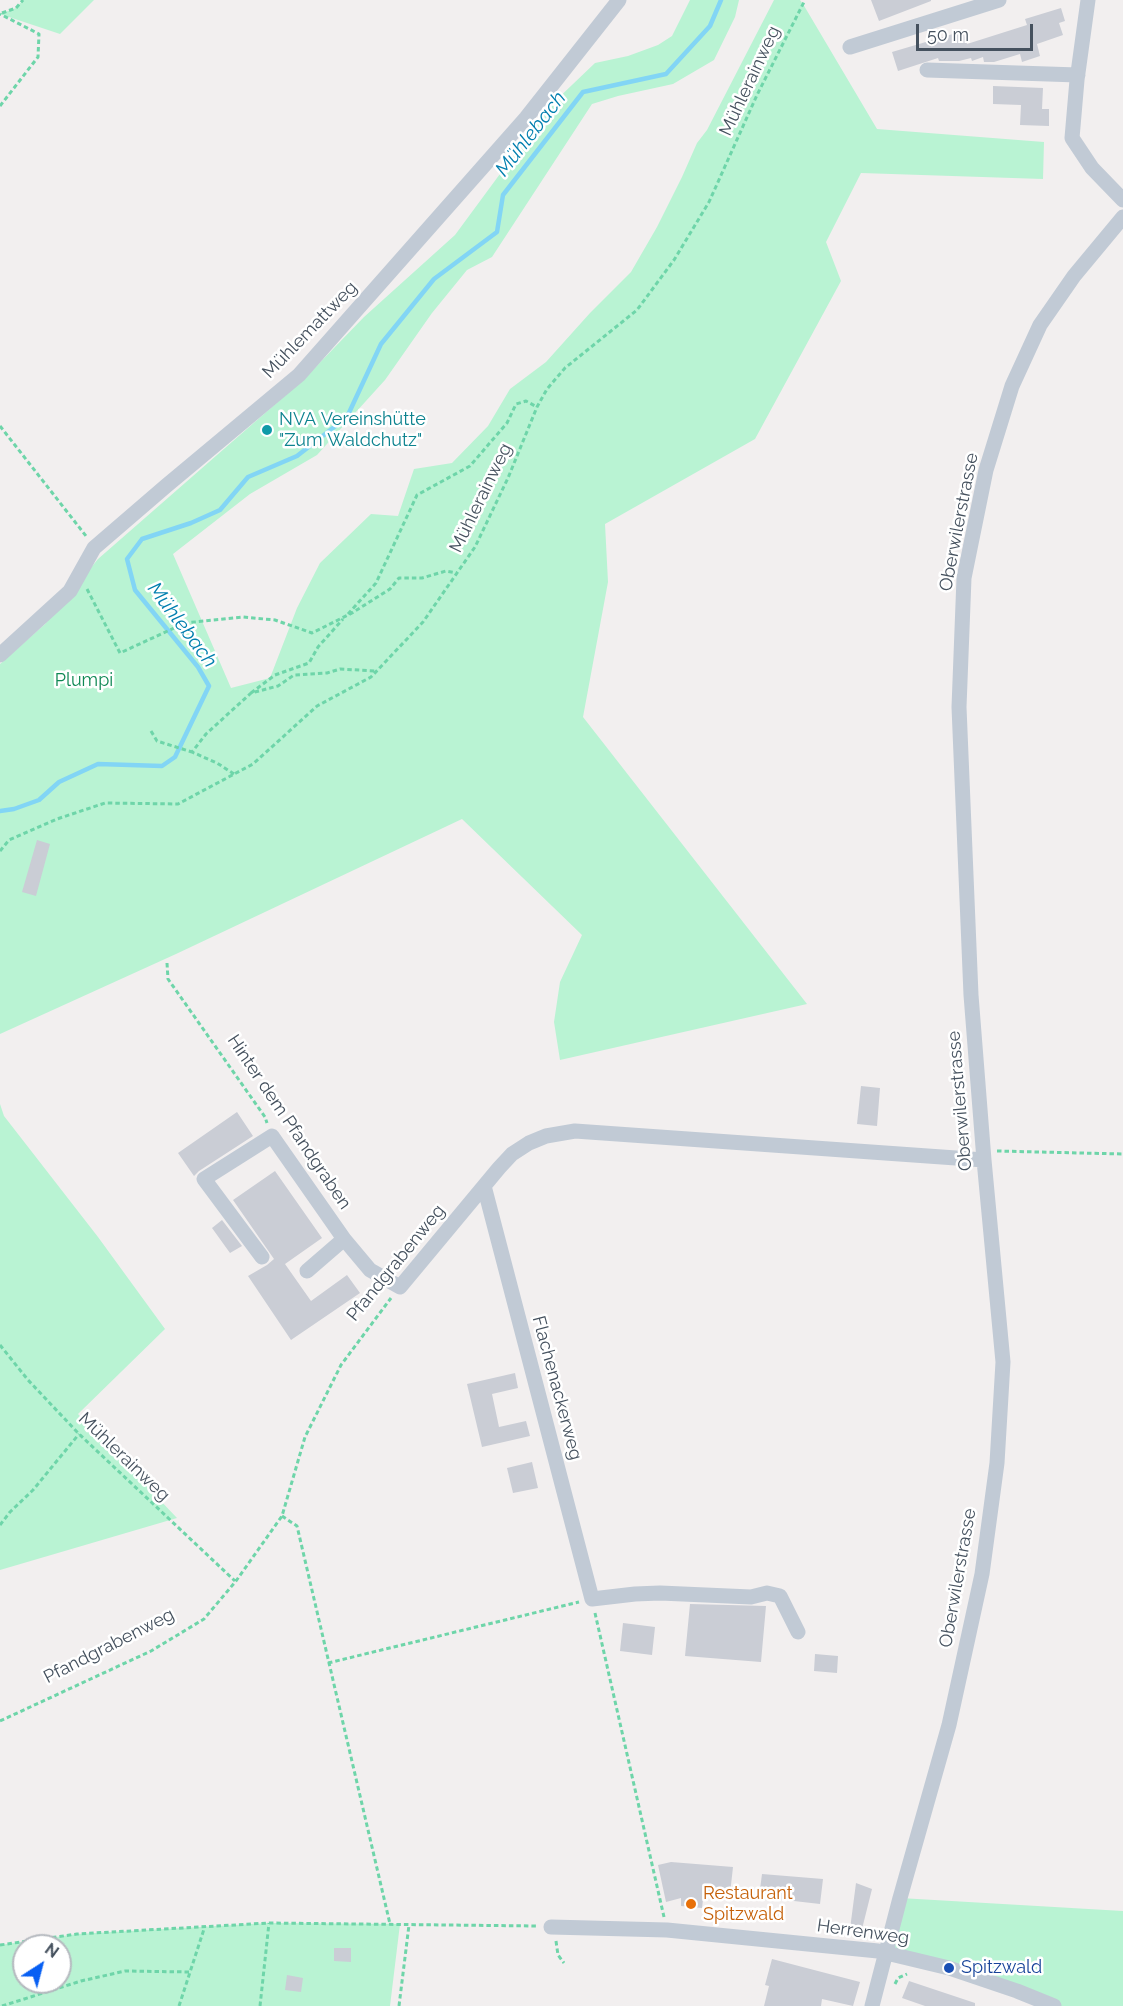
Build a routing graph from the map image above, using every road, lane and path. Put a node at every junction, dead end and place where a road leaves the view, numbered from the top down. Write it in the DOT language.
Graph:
graph roads {
  1 [pos="23,0"];
  2 [pos="619,0"];
  3 [pos="805,0"];
  4 [pos="999,0"];
  5 [pos="1088,0"];
  6 [pos="0,14"];
  7 [pos="850,47"];
  8 [pos="927,70"];
  9 [pos="1078,75"];
  10 [pos="0,106"];
  11 [pos="1121,193"];
  12 [pos="1123,217"];
  13 [pos="537,407"];
  14 [pos="0,426"];
  15 [pos="94,548"];
  16 [pos="457,573"];
  17 [pos="79,574"];
  18 [pos="346,616"];
  19 [pos="0,655"];
  20 [pos="376,671"];
  21 [pos="251,693"];
  22 [pos="152,731"];
  23 [pos="192,752"];
  24 [pos="234,774"];
  25 [pos="0,851"];
  26 [pos="167,963"];
  27 [pos="272,1136"];
  28 [pos="1123,1154"];
  29 [pos="983,1156"];
  30 [pos="484,1186"];
  31 [pos="344,1239"];
  32 [pos="262,1257"];
  33 [pos="307,1271"];
  34 [pos="400,1287"];
  35 [pos="0,1345"];
  36 [pos="79,1434"];
  37 [pos="282,1516"];
  38 [pos="0,1525"];
  39 [pos="236,1581"];
  40 [pos="592,1599"];
  41 [pos="798,1632"];
  42 [pos="328,1663"];
  43 [pos="0,1721"];
  44 [pos="269,1923"];
  45 [pos="390,1924"];
  46 [pos="409,1925"];
  47 [pos="205,1926"];
  48 [pos="555,1927"];
  49 [pos="667,1930"];
  50 [pos="0,1945"];
  51 [pos="885,1953"];
  52 [pos="914,1959"];
  53 [pos="564,1963"];
  54 [pos="190,1972"];
  55 [pos="895,1984"];
  56 [pos="2,2006"];
  57 [pos="179,2006"];
  58 [pos="260,2006"];
  59 [pos="399,2006"];
  60 [pos="872,2006"];
  61 [pos="1054,2006"];
  1 -- 6 [label="path"];
  2 -- 15 [label="street, Mühlemattweg"];
  3 -- 13 [label="path, Mühlerainweg"];
  4 -- 7 [label="street"];
  5 -- 9 [label="street"];
  6 -- 10 [label="path"];
  8 -- 9 [label="street"];
  9 -- 11 [label="street"];
  12 -- 29 [label="street, Oberwilerstrasse"];
  13 -- 16 [label="path, Mühlerainweg"];
  13 -- 18 [label="path"];
  14 -- 15 [label="path"];
  15 -- 17 [label="street, Mühlemattweg"];
  16 -- 18 [label="path"];
  16 -- 20 [label="path, Mühlerainweg"];
  17 -- 18 [label="path"];
  17 -- 19 [label="street, Mühlemattweg"];
  18 -- 21 [label="path"];
  20 -- 21 [label="path"];
  20 -- 24 [label="path, Mühlerainweg"];
  21 -- 23 [label="path"];
  22 -- 23 [label="path"];
  23 -- 24 [label="path"];
  24 -- 25 [label="path, Mühlerainweg"];
  26 -- 27 [label="path, Hinter dem Pfandgraben"];
  27 -- 31 [label="street, Hinter dem Pfandgraben"];
  27 -- 32 [label="street"];
  28 -- 29 [label="path"];
  29 -- 30 [label="street, Pfandgrabenweg"];
  29 -- 51 [label="street, Oberwilerstrasse"];
  30 -- 34 [label="street, Pfandgrabenweg"];
  30 -- 40 [label="street, Flachenackerweg"];
  31 -- 33 [label="street"];
  31 -- 34 [label="street, Hinter dem Pfandgraben"];
  34 -- 37 [label="path, Pfandgrabenweg"];
  35 -- 36 [label="path, Mühlerainweg"];
  36 -- 38 [label="path"];
  36 -- 39 [label="path, Mühlerainweg"];
  37 -- 39 [label="path, Pfandgrabenweg"];
  37 -- 42 [label="path"];
  39 -- 43 [label="path, Pfandgrabenweg"];
  40 -- 41 [label="street"];
  40 -- 42 [label="path"];
  40 -- 49 [label="path"];
  42 -- 45 [label="path"];
  44 -- 45 [label="path"];
  44 -- 47 [label="path"];
  44 -- 58 [label="path"];
  45 -- 46 [label="path"];
  46 -- 48 [label="path"];
  46 -- 59 [label="path"];
  47 -- 50 [label="path"];
  47 -- 54 [label="path"];
  48 -- 49 [label="street, Herrenweg"];
  48 -- 53 [label="path"];
  49 -- 51 [label="street, Herrenweg"];
  51 -- 52 [label="street, Herrenweg"];
  51 -- 60 [label="street, Oberwilerstrasse"];
  52 -- 55 [label="path"];
  52 -- 61 [label="street, Herrenweg"];
  54 -- 56 [label="path"];
  54 -- 57 [label="path"];
}
